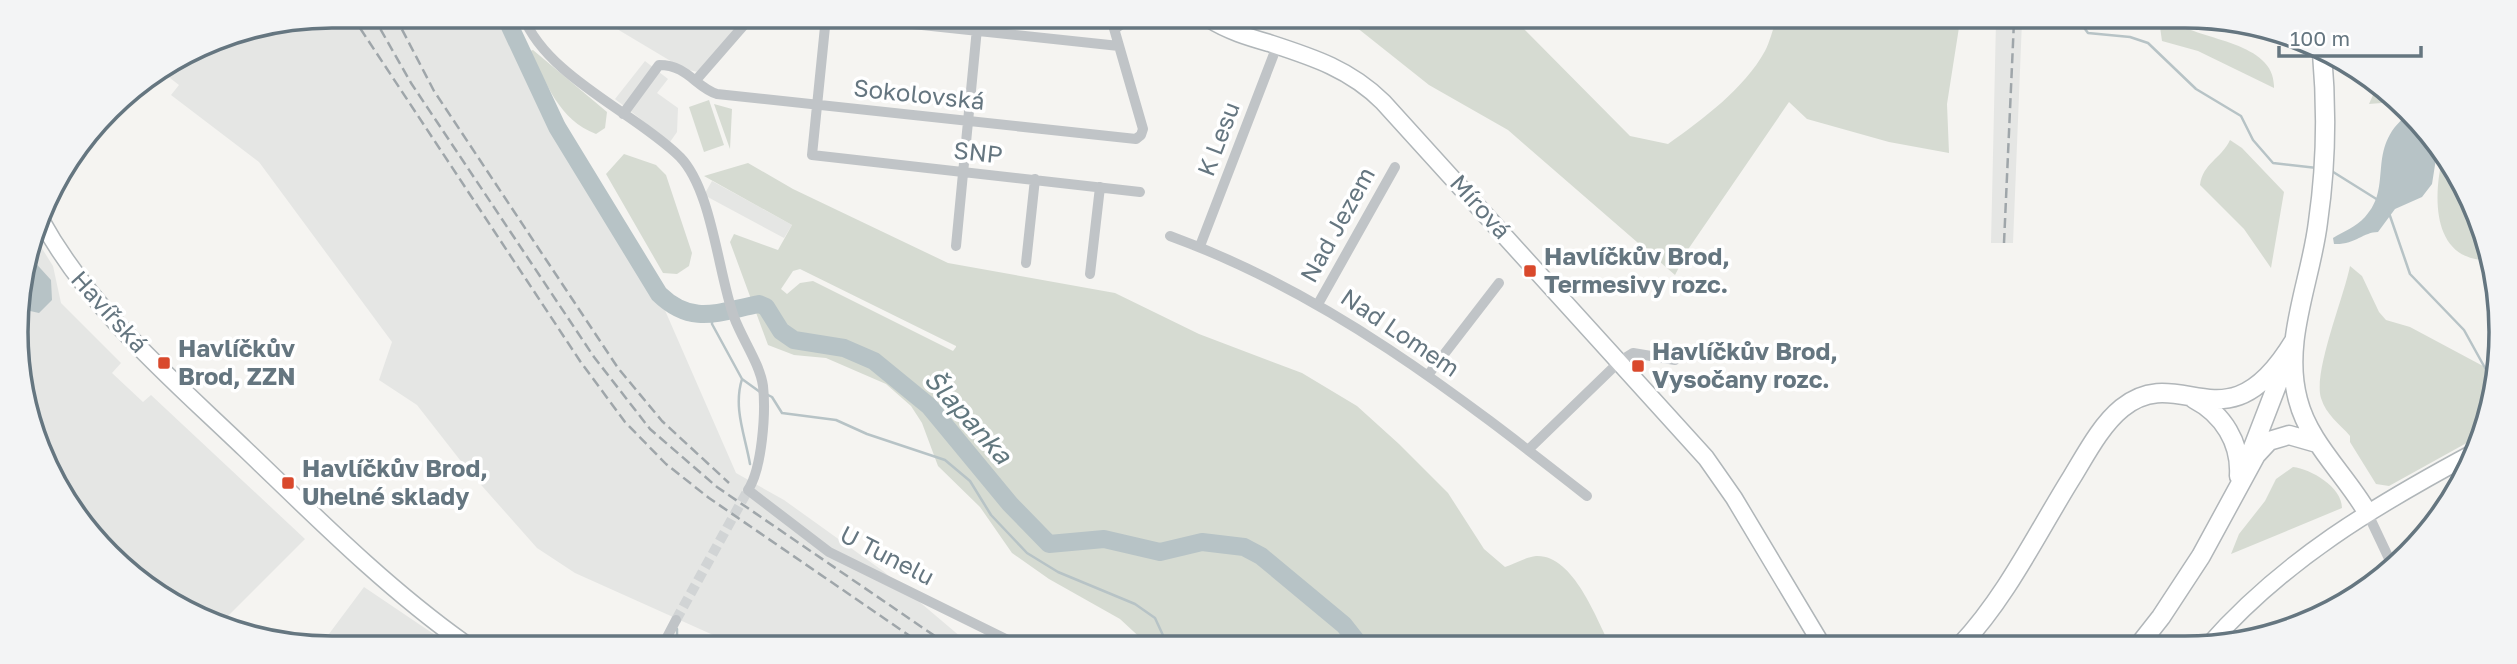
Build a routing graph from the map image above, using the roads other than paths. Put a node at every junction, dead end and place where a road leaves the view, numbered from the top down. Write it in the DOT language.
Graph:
graph roads {
  1 [pos="528,28"];
  2 [pos="741,28"];
  3 [pos="825,28"];
  4 [pos="977,28"];
  5 [pos="1003,28"];
  6 [pos="1114,28"];
  7 [pos="1226,28"];
  8 [pos="1119,46"];
  9 [pos="1277,46"];
  10 [pos="2322,61"];
  11 [pos="696,79"];
  12 [pos="817,106"];
  13 [pos="623,114"];
  14 [pos="967,120"];
  15 [pos="1395,167"];
  16 [pos="962,173"];
  17 [pos="1035,180"];
  18 [pos="1100,187"];
  19 [pos="1140,192"];
  20 [pos="46,229"];
  21 [pos="1171,236"];
  22 [pos="956,246"];
  23 [pos="1200,246"];
  24 [pos="1026,262"];
  25 [pos="1090,274"];
  26 [pos="1499,283"];
  27 [pos="1318,304"];
  28 [pos="2294,341"];
  29 [pos="1675,360"];
  30 [pos="1620,361"];
  31 [pos="1428,375"];
  32 [pos="2191,398"];
  33 [pos="2316,443"];
  34 [pos="1528,450"];
  35 [pos="2461,460"];
  36 [pos="2237,488"];
  37 [pos="1587,496"];
  38 [pos="2367,512"];
  39 [pos="2389,558"];
  40 [pos="676,620"];
  41 [pos="436,623"];
  42 [pos="2218,634"];
  43 [pos="454,636"];
  44 [pos="463,636"];
  45 [pos="668,636"];
  46 [pos="1002,636"];
  47 [pos="1817,636"];
  48 [pos="1969,636"];
  49 [pos="2146,636"];
  1 -- 13 [label="street"];
  2 -- 11 [label="street"];
  3 -- 12 [label="street"];
  4 -- 14 [label="street"];
  5 -- 8 [label="street"];
  6 -- 8 [label="street"];
  7 -- 9 [label="street, Mírová"];
  8 -- 14 [label="street, Sokolovská"];
  9 -- 23 [label="street, K Lesu"];
  9 -- 30 [label="street, Mírová"];
  10 -- 28 [label="main road"];
  11 -- 12 [label="street, Sokolovská"];
  11 -- 13 [label="street, Sokolovská"];
  12 -- 14 [label="street, Sokolovská"];
  12 -- 16 [label="street, SNP"];
  13 -- 46 [label="street, U Tunelu"];
  14 -- 16 [label="street"];
  15 -- 27 [label="street, Nad Jezem"];
  16 -- 17 [label="street, SNP"];
  16 -- 22 [label="street"];
  17 -- 18 [label="street, SNP"];
  17 -- 24 [label="street"];
  18 -- 19 [label="street, SNP"];
  18 -- 25 [label="street"];
  20 -- 41 [label="street, Havířská"];
  21 -- 23 [label="street, Nad Lomem"];
  23 -- 27 [label="street, Nad Lomem"];
  26 -- 31 [label="street"];
  27 -- 31 [label="street, Nad Lomem"];
  28 -- 32 [label="main road"];
  28 -- 33 [label="main road"];
  28 -- 36 [label="main road"];
  29 -- 30 [label="street"];
  30 -- 34 [label="street"];
  30 -- 47 [label="street, Mírová"];
  31 -- 34 [label="street, Nad Lomem"];
  32 -- 36 [label="main road"];
  32 -- 48 [label="main road"];
  33 -- 36 [label="main road"];
  33 -- 38 [label="main road"];
  34 -- 37 [label="street, Nad Lomem"];
  35 -- 38 [label="street"];
  36 -- 49 [label="main road"];
  38 -- 39 [label="street"];
  38 -- 42 [label="street"];
  40 -- 45 [label="street"];
  41 -- 43 [label="street, Havířská"];
  41 -- 44 [label="street, Havířská"];
}
